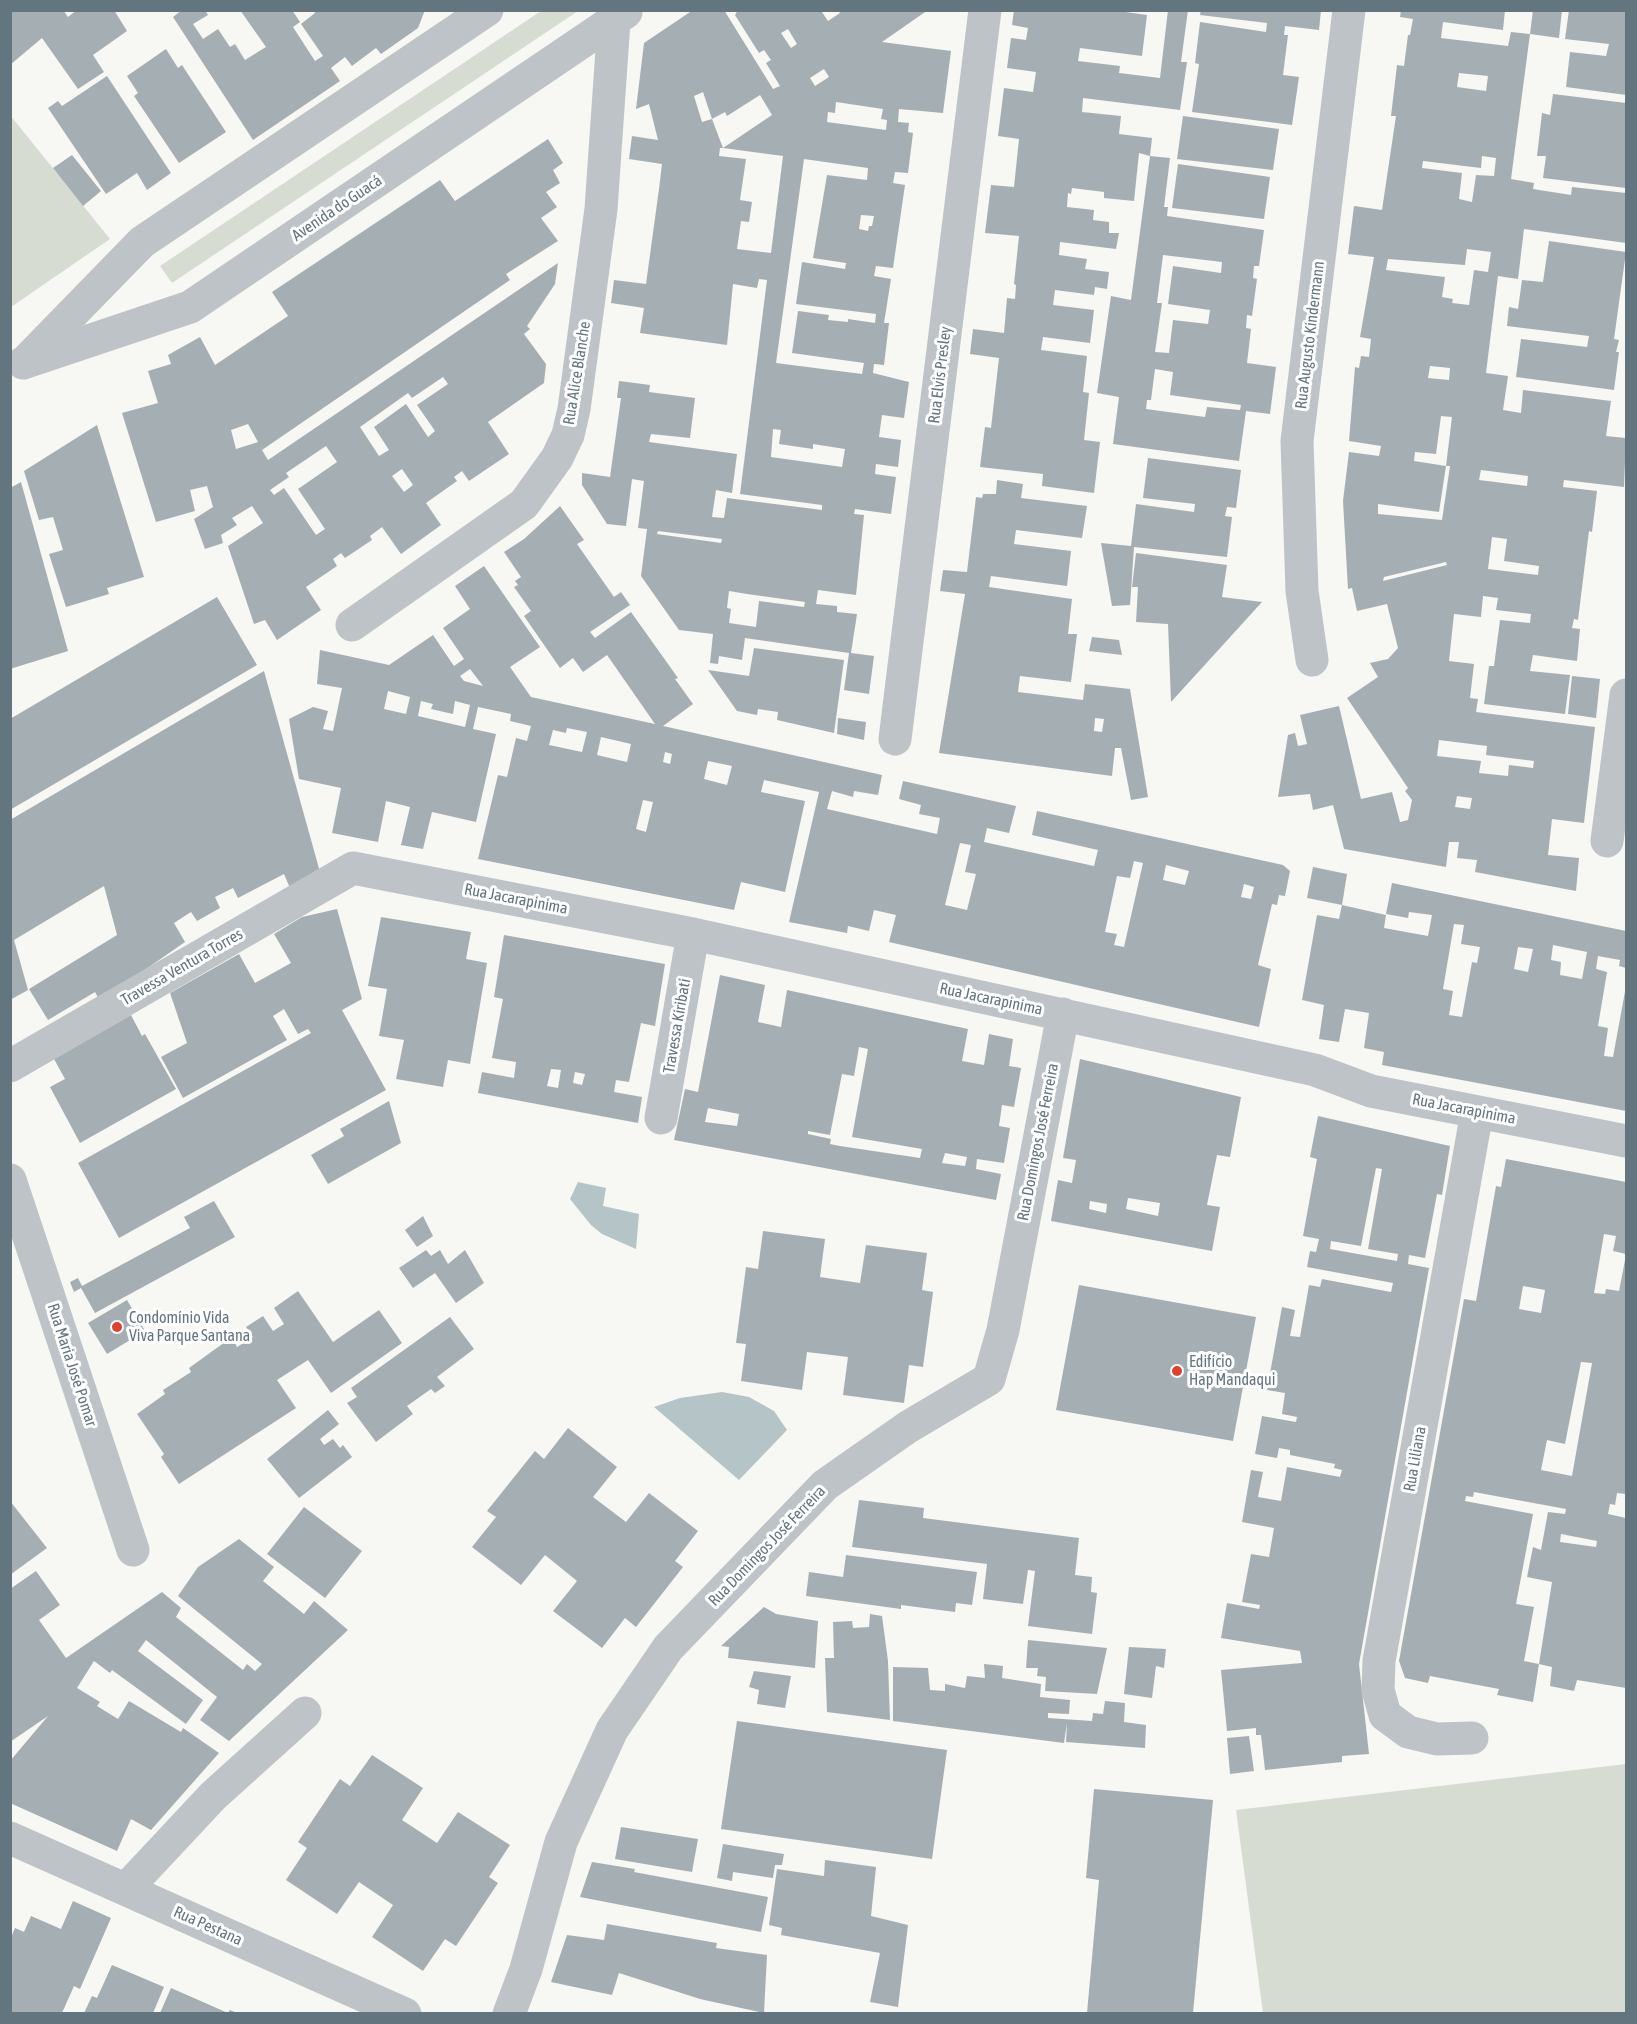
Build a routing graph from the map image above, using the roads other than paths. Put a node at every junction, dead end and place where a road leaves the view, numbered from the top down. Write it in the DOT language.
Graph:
graph roads {
  1 [pos="985,10"];
  2 [pos="1350,10"];
  3 [pos="484,11"];
  4 [pos="621,16"];
  5 [pos="17,368"];
  6 [pos="352,625"];
  7 [pos="1312,660"];
  8 [pos="1626,695"];
  9 [pos="895,739"];
  10 [pos="1607,841"];
  11 [pos="353,868"];
  12 [pos="693,934"];
  13 [pos="1062,1014"];
  14 [pos="10,1066"];
  15 [pos="1477,1112"];
  16 [pos="661,1118"];
  17 [pos="1626,1141"];
  18 [pos="10,1180"];
  19 [pos="133,1550"];
  20 [pos="305,1713"];
  21 [pos="1472,1738"];
  22 [pos="10,1838"];
  23 [pos="126,1889"];
  24 [pos="405,2013"];
  25 [pos="509,2013"];
  1 -- 9 [label="street, Rua Elvis Presley"];
  2 -- 7 [label="street, Rua Augusto Kindermann"];
  3 -- 5 [label="street, Avenida do Guacá"];
  4 -- 5 [label="street, Avenida do Guacá"];
  4 -- 6 [label="street, Rua Alice Blanche"];
  8 -- 10 [label="street"];
  11 -- 12 [label="street, Rua Jacarapinima"];
  11 -- 14 [label="street, Travessa Ventura Torres"];
  12 -- 13 [label="street, Rua Jacarapinima"];
  12 -- 16 [label="street, Travessa Kiribati"];
  13 -- 15 [label="street, Rua Jacarapinima"];
  13 -- 25 [label="street, Rua Domingos José Ferreira"];
  15 -- 17 [label="street, Rua Jacarapinima"];
  15 -- 21 [label="street, Rua Liliana"];
  18 -- 19 [label="street, Rua Maria José Pomar"];
  20 -- 23 [label="street"];
  22 -- 23 [label="street, Rua Pestana"];
  23 -- 24 [label="street, Rua Pestana"];
}
